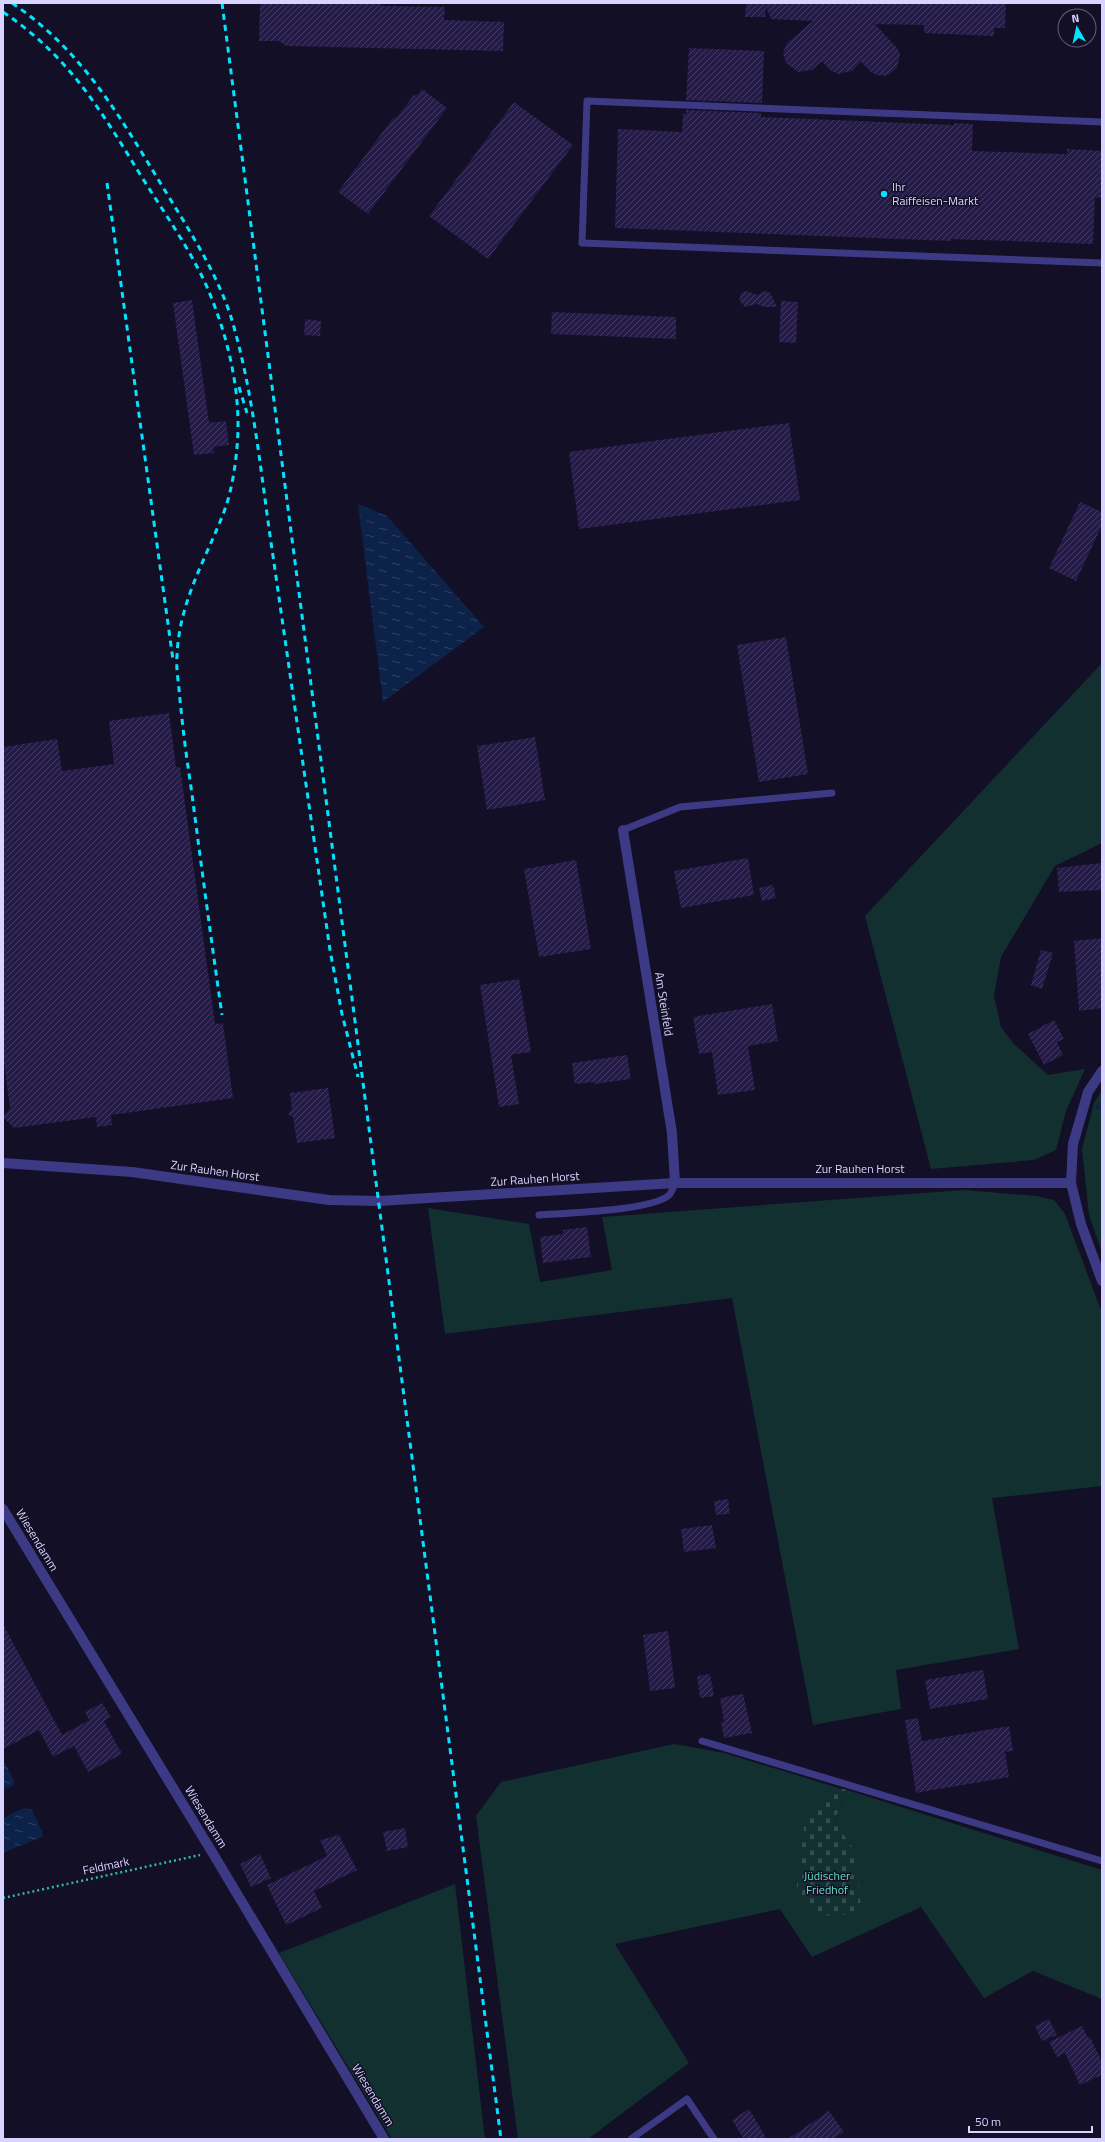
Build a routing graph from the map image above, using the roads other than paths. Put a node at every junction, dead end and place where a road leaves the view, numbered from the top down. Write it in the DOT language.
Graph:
graph roads {
  1 [pos="1102,122"];
  2 [pos="1102,263"];
  3 [pos="832,793"];
  4 [pos="623,830"];
  5 [pos="1102,1071"];
  6 [pos="3,1163"];
  7 [pos="675,1182"];
  8 [pos="1072,1183"];
  9 [pos="539,1216"];
  10 [pos="1102,1281"];
  11 [pos="3,1509"];
  12 [pos="702,1741"];
  13 [pos="1102,1861"];
  14 [pos="384,2139"];
  15 [pos="631,2139"];
  16 [pos="714,2139"];
  1 -- 2 [label="lane"];
  3 -- 4 [label="lane"];
  4 -- 7 [label="street, Am Steinfeld"];
  5 -- 8 [label="street"];
  6 -- 7 [label="street, Zur Rauhen Horst"];
  7 -- 8 [label="street, Zur Rauhen Horst"];
  7 -- 9 [label="lane"];
  8 -- 10 [label="street"];
  11 -- 14 [label="street, Wiesendamm"];
  12 -- 13 [label="lane"];
  15 -- 16 [label="lane"];
}
